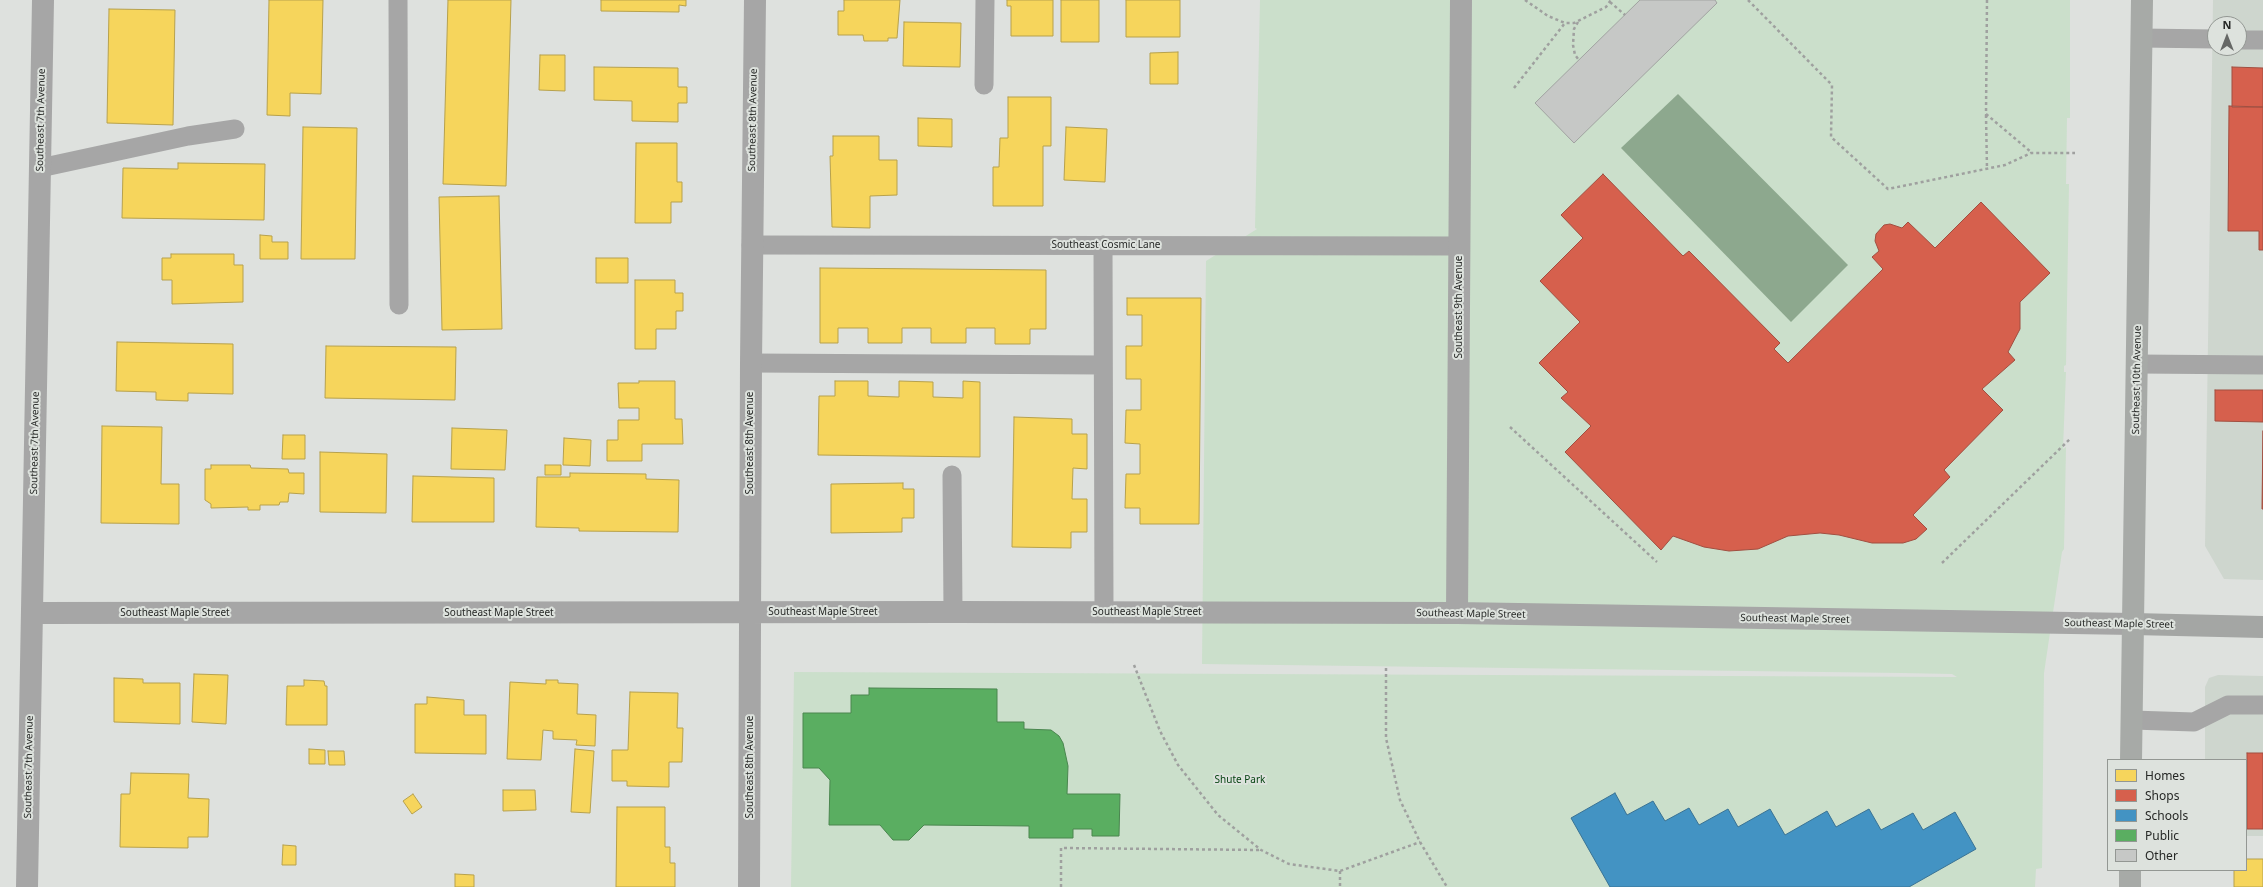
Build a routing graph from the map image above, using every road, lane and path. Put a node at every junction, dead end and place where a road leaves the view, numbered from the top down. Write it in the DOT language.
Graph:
graph roads {
  1 [pos="43,0"];
  2 [pos="398,0"];
  3 [pos="755,0"];
  4 [pos="985,0"];
  5 [pos="1461,0"];
  6 [pos="1526,0"];
  7 [pos="1748,0"];
  8 [pos="1987,0"];
  9 [pos="2142,0"];
  10 [pos="1611,1"];
  11 [pos="1625,15"];
  12 [pos="1578,21"];
  13 [pos="1565,23"];
  14 [pos="2141,38"];
  15 [pos="2207,40"];
  16 [pos="2247,40"];
  17 [pos="2263,40"];
  18 [pos="1579,60"];
  19 [pos="984,85"];
  20 [pos="1514,88"];
  21 [pos="1986,114"];
  22 [pos="236,129"];
  23 [pos="2031,152"];
  24 [pos="2075,152"];
  25 [pos="40,168"];
  26 [pos="1987,169"];
  27 [pos="752,245"];
  28 [pos="1103,245"];
  29 [pos="1460,246"];
  30 [pos="399,305"];
  31 [pos="751,362"];
  32 [pos="2137,364"];
  33 [pos="1103,365"];
  34 [pos="2263,365"];
  35 [pos="1510,427"];
  36 [pos="2071,438"];
  37 [pos="952,475"];
  38 [pos="1657,562"];
  39 [pos="1942,563"];
  40 [pos="750,612"];
  41 [pos="953,612"];
  42 [pos="1104,612"];
  43 [pos="32,613"];
  44 [pos="1457,613"];
  45 [pos="2133,624"];
  46 [pos="2263,627"];
  47 [pos="1134,665"];
  48 [pos="1386,668"];
  49 [pos="2263,705"];
  50 [pos="2132,720"];
  51 [pos="2132,759"];
  52 [pos="1420,842"];
  53 [pos="1261,850"];
  54 [pos="1340,871"];
  55 [pos="2130,871"];
  56 [pos="27,887"];
  57 [pos="749,887"];
  58 [pos="1061,887"];
  59 [pos="1340,887"];
  60 [pos="1447,887"];
  61 [pos="2130,887"];
  1 -- 25 [label="street, Southeast 7th Avenue"];
  2 -- 30 [label="lane"];
  3 -- 27 [label="street, Southeast 8th Avenue"];
  4 -- 19 [label="lane"];
  5 -- 29 [label="street, Southeast 9th Avenue"];
  6 -- 13 [label="path"];
  7 -- 26 [label="path"];
  8 -- 21 [label="path"];
  9 -- 14 [label="main road, Southeast 10th Avenue"];
  10 -- 11 [label="path"];
  10 -- 12 [label="path"];
  12 -- 13 [label="path"];
  12 -- 18 [label="path"];
  13 -- 20 [label="path"];
  14 -- 15 [label="lane"];
  14 -- 32 [label="main road, Southeast 10th Avenue"];
  16 -- 17 [label="lane"];
  21 -- 23 [label="path"];
  21 -- 26 [label="path"];
  22 -- 25 [label="lane"];
  23 -- 24 [label="path"];
  23 -- 26 [label="path"];
  25 -- 43 [label="street, Southeast 7th Avenue"];
  27 -- 28 [label="lane, Southeast Cosmic Lane"];
  27 -- 31 [label="street, Southeast 8th Avenue"];
  28 -- 29 [label="lane, Southeast Cosmic Lane"];
  28 -- 33 [label="lane"];
  29 -- 44 [label="street, Southeast 9th Avenue"];
  31 -- 33 [label="lane"];
  31 -- 40 [label="street, Southeast 8th Avenue"];
  32 -- 34 [label="lane"];
  32 -- 45 [label="main road, Southeast 10th Avenue"];
  33 -- 42 [label="lane"];
  35 -- 38 [label="path"];
  36 -- 39 [label="path"];
  37 -- 41 [label="lane"];
  40 -- 41 [label="street, Southeast Maple Street"];
  40 -- 43 [label="street, Southeast Maple Street"];
  40 -- 57 [label="street, Southeast 8th Avenue"];
  41 -- 42 [label="street, Southeast Maple Street"];
  42 -- 44 [label="street, Southeast Maple Street"];
  43 -- 56 [label="street, Southeast 7th Avenue"];
  44 -- 45 [label="street, Southeast Maple Street"];
  45 -- 46 [label="street, Southeast Maple Street"];
  45 -- 50 [label="main road, Southeast 10th Avenue"];
  47 -- 53 [label="path"];
  48 -- 52 [label="path"];
  49 -- 50 [label="lane"];
  50 -- 51 [label="main road, Southeast 10th Avenue"];
  52 -- 54 [label="path"];
  52 -- 60 [label="path"];
  53 -- 54 [label="path"];
  53 -- 58 [label="path"];
  54 -- 59 [label="path"];
  55 -- 61 [label="main road"];
}
